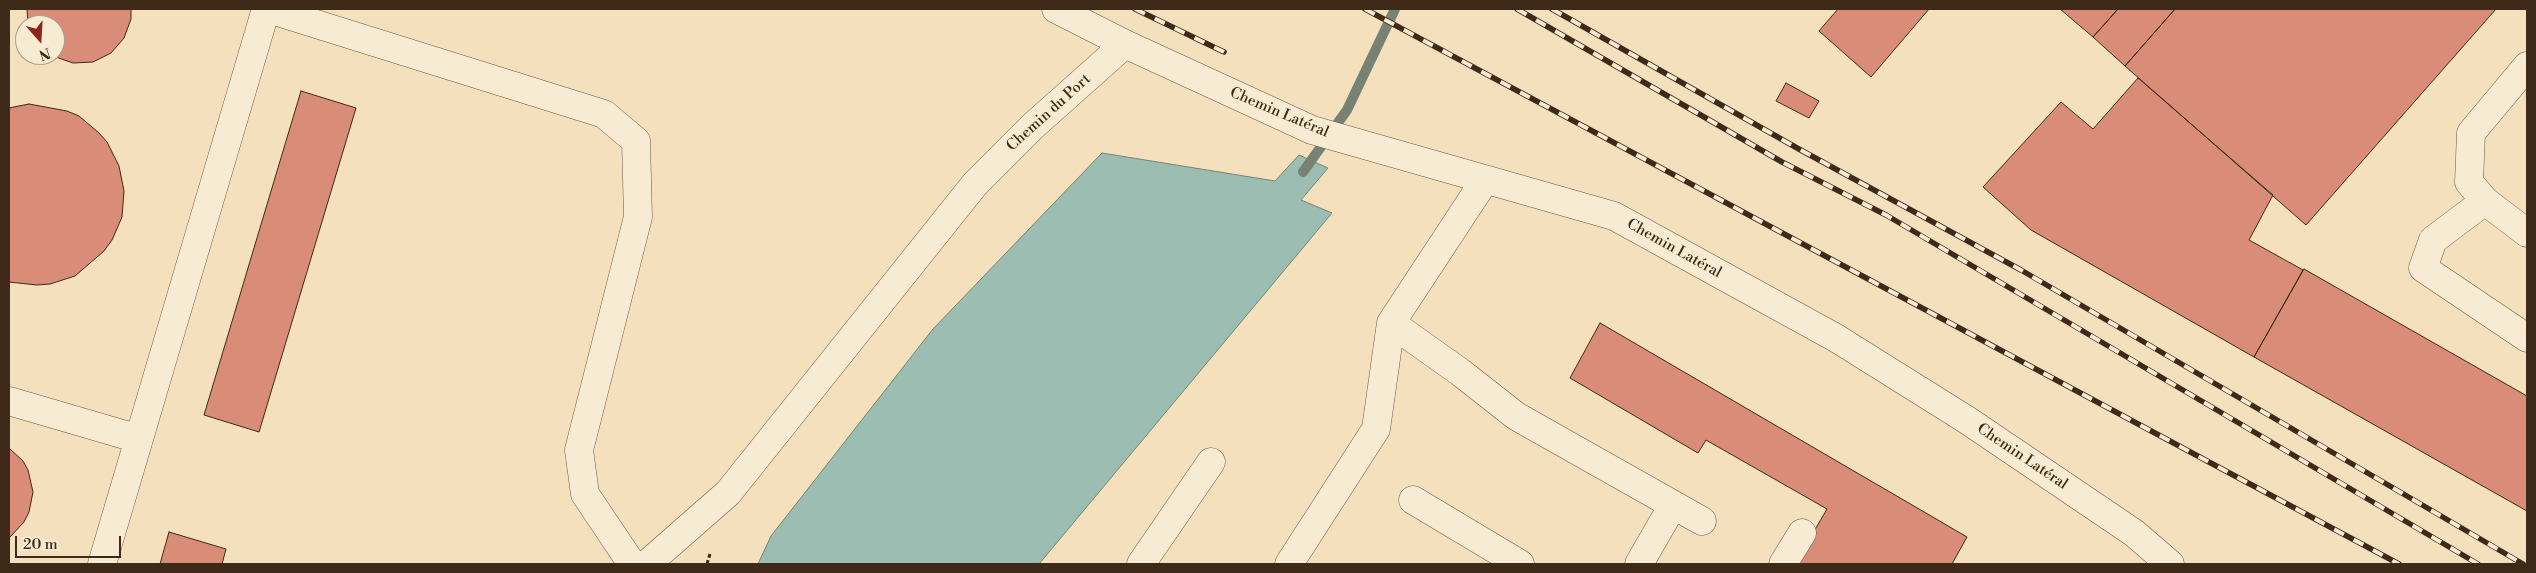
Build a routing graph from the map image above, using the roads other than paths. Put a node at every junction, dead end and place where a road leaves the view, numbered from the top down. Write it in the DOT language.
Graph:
graph roads {
  1 [pos="267,9"];
  2 [pos="1056,9"];
  3 [pos="1125,44"];
  4 [pos="2527,66"];
  5 [pos="1485,180"];
  6 [pos="2485,202"];
  7 [pos="2527,233"];
  8 [pos="1391,324"];
  9 [pos="2527,338"];
  10 [pos="9,401"];
  11 [pos="139,439"];
  12 [pos="1211,462"];
  13 [pos="1413,500"];
  14 [pos="1673,505"];
  15 [pos="1702,521"];
  16 [pos="1802,533"];
  17 [pos="102,564"];
  18 [pos="632,564"];
  19 [pos="647,564"];
  20 [pos="1141,564"];
  21 [pos="1289,564"];
  22 [pos="1520,564"];
  23 [pos="1639,564"];
  24 [pos="1783,564"];
  25 [pos="2170,564"];
  1 -- 11 [label="street"];
  1 -- 18 [label="street"];
  2 -- 3 [label="street, Chemin Latéral"];
  3 -- 5 [label="street, Chemin Latéral"];
  3 -- 19 [label="street, Chemin du Port"];
  4 -- 6 [label="street"];
  5 -- 8 [label="street"];
  5 -- 25 [label="street, Chemin Latéral"];
  6 -- 7 [label="street"];
  6 -- 9 [label="street"];
  8 -- 14 [label="street"];
  8 -- 21 [label="street"];
  10 -- 11 [label="street"];
  11 -- 17 [label="street"];
  12 -- 20 [label="street"];
  13 -- 22 [label="street"];
  14 -- 15 [label="street"];
  14 -- 23 [label="street"];
  16 -- 24 [label="street"];
}
